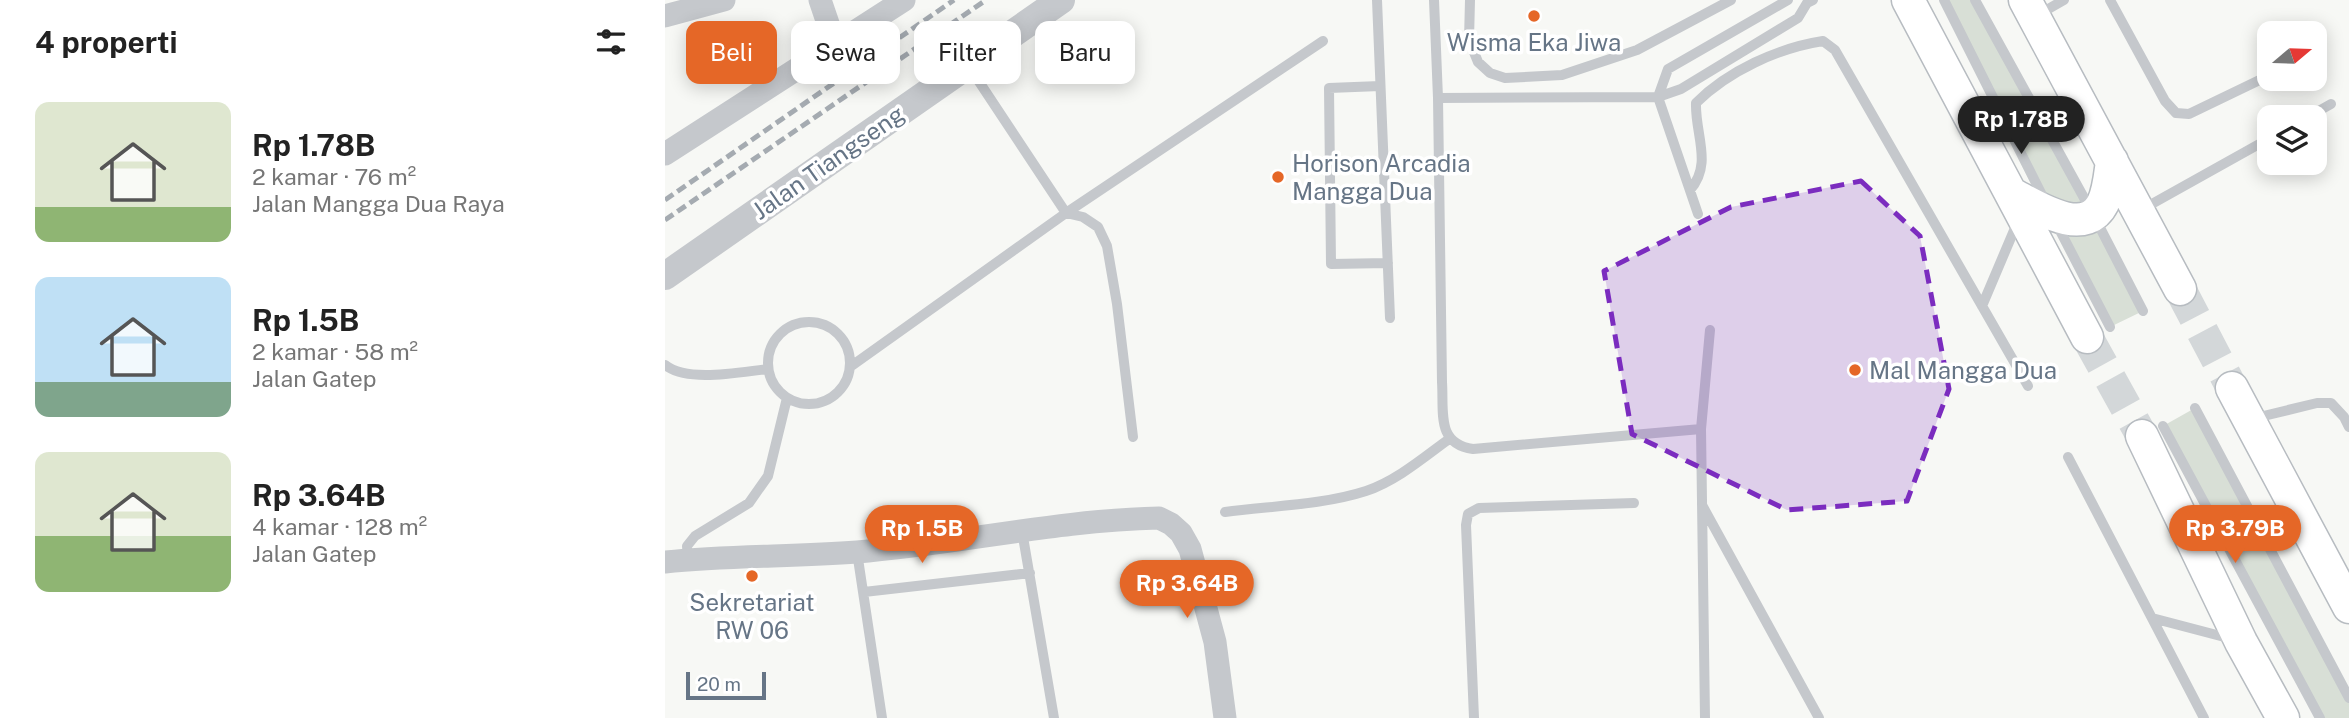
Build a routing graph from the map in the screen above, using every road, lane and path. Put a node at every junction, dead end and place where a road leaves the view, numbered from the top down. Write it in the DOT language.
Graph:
graph roads {
  1 [pos="724,0"];
  2 [pos="820,0"];
  3 [pos="904,0"];
  4 [pos="1061,0"];
  5 [pos="1377,0"];
  6 [pos="1434,0"];
  7 [pos="1469,0"];
  8 [pos="1731,0"];
  9 [pos="1788,0"];
  10 [pos="1908,0"];
  11 [pos="1944,0"];
  12 [pos="1975,0"];
  13 [pos="2064,0"];
  14 [pos="2110,0"];
  15 [pos="1810,1"];
  16 [pos="2030,8"];
  17 [pos="665,16"];
  18 [pos="827,21"];
  19 [pos="871,21"];
  20 [pos="1021,27"];
  21 [pos="1323,41"];
  22 [pos="791,72"];
  23 [pos="1562,75"];
  24 [pos="2257,81"];
  25 [pos="939,84"];
  26 [pos="980,84"];
  27 [pos="1380,86"];
  28 [pos="1658,97"];
  29 [pos="1438,98"];
  30 [pos="1564,98"];
  31 [pos="2331,104"];
  32 [pos="2327,106"];
  33 [pos="2257,145"];
  34 [pos="665,154"];
  35 [pos="2112,160"];
  36 [pos="1690,190"];
  37 [pos="2028,206"];
  38 [pos="2139,211"];
  39 [pos="1066,214"];
  40 [pos="1698,214"];
  41 [pos="2094,216"];
  42 [pos="1388,263"];
  43 [pos="665,276"];
  44 [pos="2180,289"];
  45 [pos="1982,306"];
  46 [pos="2143,311"];
  47 [pos="1390,318"];
  48 [pos="1710,330"];
  49 [pos="2099,332"];
  50 [pos="665,365"];
  51 [pos="850,367"];
  52 [pos="768,369"];
  53 [pos="2028,386"];
  54 [pos="2232,388"];
  55 [pos="787,398"];
  56 [pos="2195,408"];
  57 [pos="2249,420"];
  58 [pos="2349,427"];
  59 [pos="1701,429"];
  60 [pos="2152,431"];
  61 [pos="1133,437"];
  62 [pos="1449,439"];
  63 [pos="2068,457"];
  64 [pos="1634,503"];
  65 [pos="1701,503"];
  66 [pos="1225,512"];
  67 [pos="1022,530"];
  68 [pos="857,552"];
  69 [pos="676,561"];
  70 [pos="1030,573"];
  71 [pos="864,592"];
  72 [pos="2349,607"];
  73 [pos="2153,618"];
  74 [pos="2241,642"];
  75 [pos="2349,698"];
  76 [pos="882,718"];
  77 [pos="1054,718"];
  78 [pos="1225,718"];
  79 [pos="1474,718"];
  80 [pos="1705,718"];
  81 [pos="1819,718"];
  82 [pos="2204,718"];
  83 [pos="2283,718"];
  84 [pos="2320,718"];
  1 -- 17 [label="street"];
  2 -- 18 [label="street"];
  3 -- 19 [label="street"];
  4 -- 20 [label="street, Jalan Tiangseng"];
  5 -- 27 [label="lane"];
  6 -- 29 [label="lane"];
  7 -- 23 [label="lane"];
  8 -- 23 [label="lane"];
  9 -- 15 [label="lane"];
  9 -- 28 [label="lane"];
  10 -- 37 [label="main road"];
  11 -- 37 [label="lane"];
  12 -- 41 [label="lane"];
  13 -- 16 [label="lane"];
  14 -- 24 [label="lane"];
  15 -- 28 [label="lane"];
  16 -- 35 [label="main road"];
  21 -- 39 [label="lane"];
  22 -- 34 [label="street"];
  23 -- 30 [label="lane"];
  25 -- 43 [label="street, Jalan Tiangseng"];
  26 -- 39 [label="lane"];
  27 -- 42 [label="lane"];
  27 -- 42 [label="lane"];
  28 -- 30 [label="lane"];
  28 -- 36 [label="lane"];
  29 -- 30 [label="lane"];
  29 -- 62 [label="lane"];
  31 -- 32 [label="lane"];
  33 -- 38 [label="lane"];
  35 -- 38 [label="main road"];
  35 -- 41 [label="main road"];
  36 -- 40 [label="lane"];
  36 -- 45 [label="lane"];
  37 -- 41 [label="main road"];
  37 -- 45 [label="lane"];
  37 -- 49 [label="main road"];
  38 -- 44 [label="main road"];
  39 -- 51 [label="lane"];
  39 -- 61 [label="lane"];
  41 -- 46 [label="lane"];
  42 -- 47 [label="lane"];
  45 -- 53 [label="lane"];
  48 -- 59 [label="lane"];
  50 -- 52 [label="lane"];
  51 -- 52 [label="lane"];
  51 -- 55 [label="lane"];
  52 -- 55 [label="lane"];
  54 -- 57 [label="main road"];
  55 -- 69 [label="lane"];
  56 -- 75 [label="lane"];
  57 -- 58 [label="lane"];
  57 -- 72 [label="main road"];
  59 -- 62 [label="lane"];
  59 -- 65 [label="lane"];
  60 -- 74 [label="main road"];
  60 -- 84 [label="lane"];
  62 -- 66 [label="lane"];
  63 -- 73 [label="lane"];
  64 -- 79 [label="lane"];
  65 -- 80 [label="lane"];
  65 -- 81 [label="lane"];
  67 -- 68 [label="street"];
  67 -- 70 [label="lane"];
  67 -- 78 [label="street"];
  68 -- 69 [label="street"];
  68 -- 71 [label="lane"];
  70 -- 71 [label="lane"];
  70 -- 77 [label="lane"];
  71 -- 76 [label="lane"];
  73 -- 74 [label="lane"];
  73 -- 82 [label="lane"];
  74 -- 83 [label="main road"];
}
